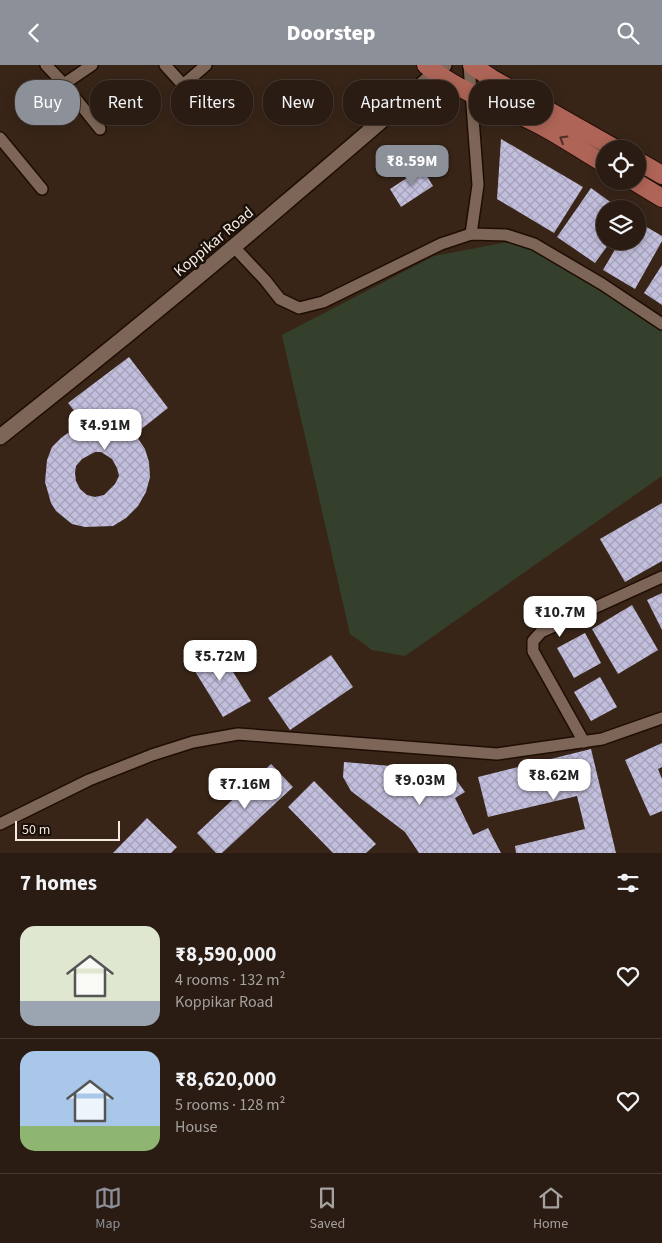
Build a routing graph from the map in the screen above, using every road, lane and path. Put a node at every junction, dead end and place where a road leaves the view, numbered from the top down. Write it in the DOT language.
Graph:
graph roads {
  1 [pos="46,65"];
  2 [pos="92,65"];
  3 [pos="165,65"];
  4 [pos="206,65"];
  5 [pos="470,65"];
  6 [pos="435,68"];
  7 [pos="60,80"];
  8 [pos="70,80"];
  9 [pos="471,80"];
  10 [pos="469,93"];
  11 [pos="80,104"];
  12 [pos="473,125"];
  13 [pos="539,125"];
  14 [pos="100,129"];
  15 [pos="0,138"];
  16 [pos="600,140"];
  17 [pos="596,159"];
  18 [pos="646,166"];
  19 [pos="662,175"];
  20 [pos="646,188"];
  21 [pos="42,189"];
  22 [pos="662,198"];
  23 [pos="471,234"];
  24 [pos="234,247"];
  25 [pos="662,324"];
  26 [pos="0,437"];
  27 [pos="662,577"];
  28 [pos="662,718"];
  29 [pos="584,742"];
  30 [pos="0,824"];
  1 -- 7 [label="street"];
  2 -- 8 [label="street"];
  3 -- 4 [label="street"];
  5 -- 9 [label="street"];
  5 -- 16 [label="highway"];
  6 -- 10 [label="highway"];
  6 -- 24 [label="main road, Koppikar Road"];
  11 -- 14 [label="street"];
  12 -- 23 [label="street"];
  17 -- 13 [label="highway, one-way"];
  15 -- 21 [label="street"];
  18 -- 19 [label="highway"];
  20 -- 22 [label="highway"];
  23 -- 24 [label="street"];
  23 -- 25 [label="street"];
  24 -- 26 [label="main road, Koppikar Road"];
  27 -- 29 [label="street"];
  28 -- 29 [label="street"];
  29 -- 30 [label="street"];
}
